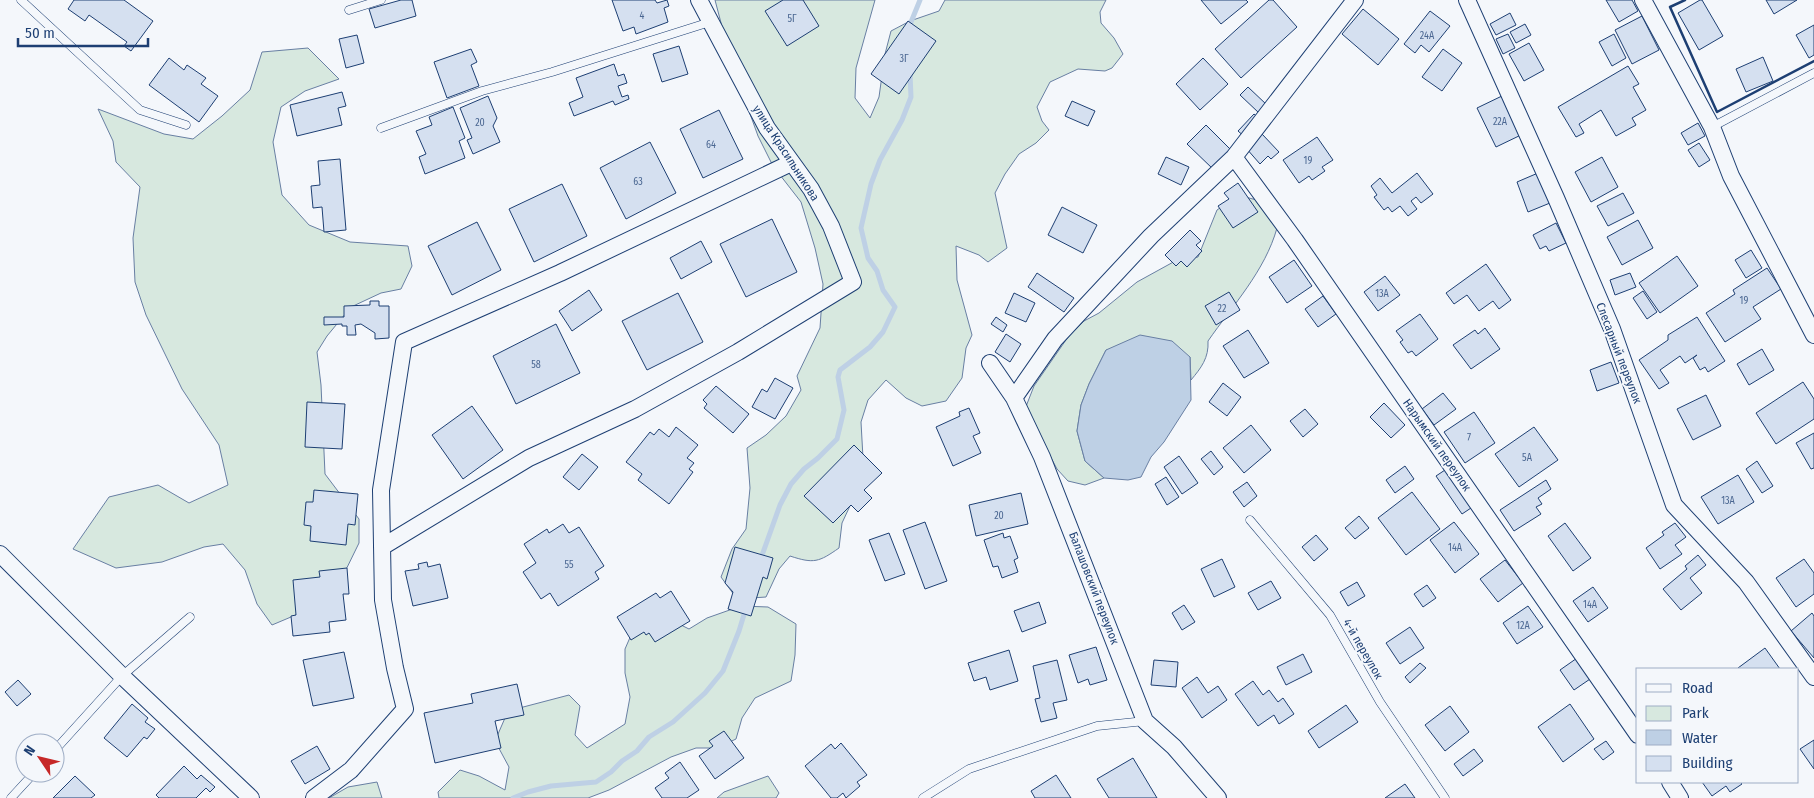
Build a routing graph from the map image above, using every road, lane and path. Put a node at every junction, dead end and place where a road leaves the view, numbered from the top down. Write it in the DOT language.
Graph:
graph roads {
  1 [pos="21,0"];
  2 [pos="381,0"];
  3 [pos="699,0"];
  4 [pos="1355,0"];
  5 [pos="1468,0"];
  6 [pos="1643,0"];
  7 [pos="349,10"];
  8 [pos="710,22"];
  9 [pos="1814,73"];
  10 [pos="186,125"];
  11 [pos="1712,127"];
  12 [pos="382,128"];
  13 [pos="1234,157"];
  14 [pos="790,162"];
  15 [pos="1814,335"];
  16 [pos="990,363"];
  17 [pos="1014,398"];
  18 [pos="1250,520"];
  19 [pos="382,547"];
  20 [pos="0,554"];
  21 [pos="190,617"];
  22 [pos="122,676"];
  23 [pos="1814,677"];
  24 [pos="1146,721"];
  25 [pos="1636,732"];
  26 [pos="65,739"];
  27 [pos="25,783"];
  28 [pos="1671,783"];
  29 [pos="11,798"];
  30 [pos="251,798"];
  31 [pos="314,798"];
  32 [pos="923,798"];
  33 [pos="1218,798"];
  34 [pos="1444,798"];
  35 [pos="1680,798"];
  1 -- 10 [label="lane"];
  2 -- 7 [label="lane"];
  3 -- 8 [label="street, улица Красильникова"];
  4 -- 13 [label="street"];
  5 -- 23 [label="street, Слесарный переулок"];
  6 -- 11 [label="street"];
  8 -- 12 [label="lane"];
  8 -- 14 [label="street, улица Красильникова"];
  9 -- 11 [label="lane"];
  11 -- 15 [label="street"];
  13 -- 17 [label="street"];
  13 -- 25 [label="street, Нарымский переулок"];
  14 -- 19 [label="street"];
  14 -- 19 [label="street, улица Красильникова"];
  16 -- 17 [label="street, Балашовский переулок"];
  17 -- 24 [label="street, Балашовский переулок"];
  18 -- 34 [label="lane, 4-й переулок"];
  19 -- 31 [label="street"];
  20 -- 22 [label="street"];
  21 -- 22 [label="lane"];
  22 -- 26 [label="lane"];
  22 -- 30 [label="street"];
  24 -- 32 [label="lane"];
  24 -- 33 [label="street, Балашовский переулок"];
  27 -- 29 [label="lane"];
  28 -- 35 [label="street"];
}
